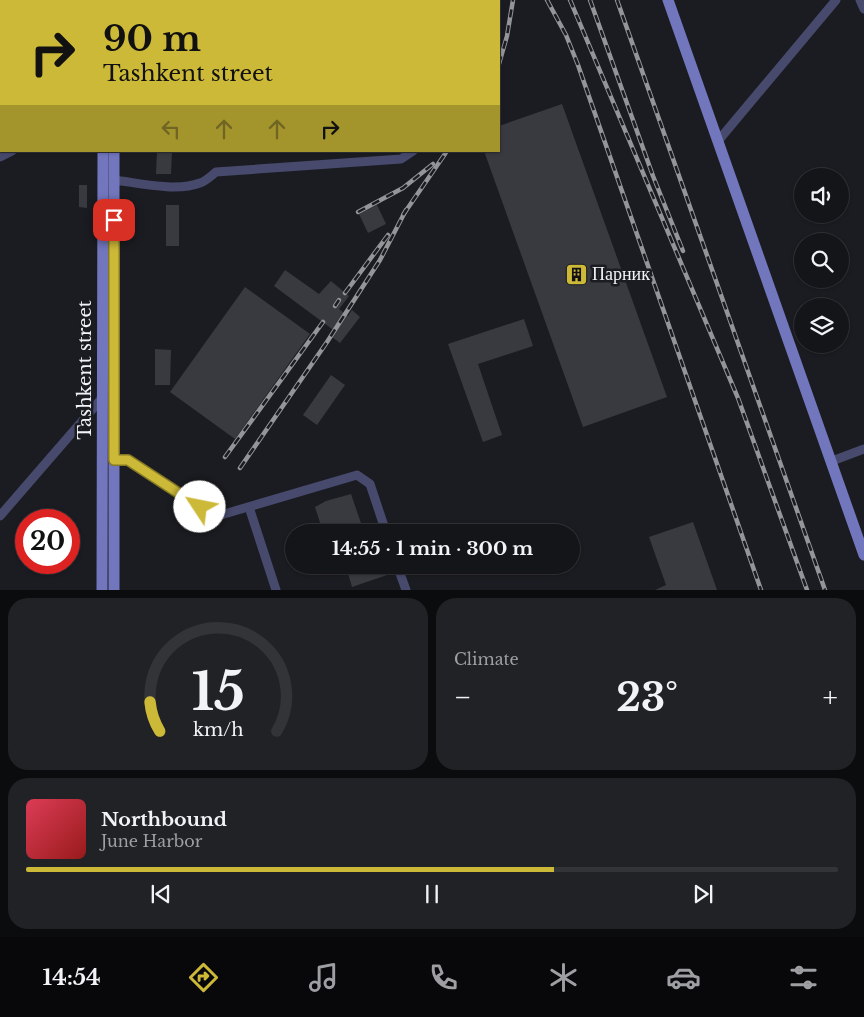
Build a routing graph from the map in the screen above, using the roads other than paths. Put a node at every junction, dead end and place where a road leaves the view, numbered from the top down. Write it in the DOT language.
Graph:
graph roads {
  1 [pos="668,0"];
  2 [pos="836,0"];
  3 [pos="860,0"];
  4 [pos="864,9"];
  5 [pos="718,141"];
  6 [pos="103,152"];
  7 [pos="114,152"];
  8 [pos="412,152"];
  9 [pos="114,180"];
  10 [pos="103,397"];
  11 [pos="864,449"];
  12 [pos="114,460"];
  13 [pos="832,461"];
  14 [pos="248,508"];
  15 [pos="0,516"];
  16 [pos="383,524"];
  17 [pos="864,555"];
  18 [pos="400,574"];
  19 [pos="102,590"];
  20 [pos="114,590"];
  21 [pos="276,590"];
  22 [pos="406,590"];
  1 -- 5 [label="main road"];
  2 -- 5 [label="street"];
  3 -- 4 [label="street"];
  5 -- 13 [label="main road"];
  6 -- 10 [label="main road, Tashkent street"];
  7 -- 9 [label="main road, Tashkent street"];
  8 -- 9 [label="street"];
  9 -- 12 [label="main road, Tashkent street"];
  10 -- 15 [label="street"];
  10 -- 19 [label="main road, Tashkent street"];
  11 -- 13 [label="street"];
  12 -- 14 [label="street"];
  12 -- 20 [label="main road, Tashkent street"];
  13 -- 17 [label="main road"];
  14 -- 16 [label="street"];
  14 -- 21 [label="street"];
  18 -- 22 [label="street"];
}
